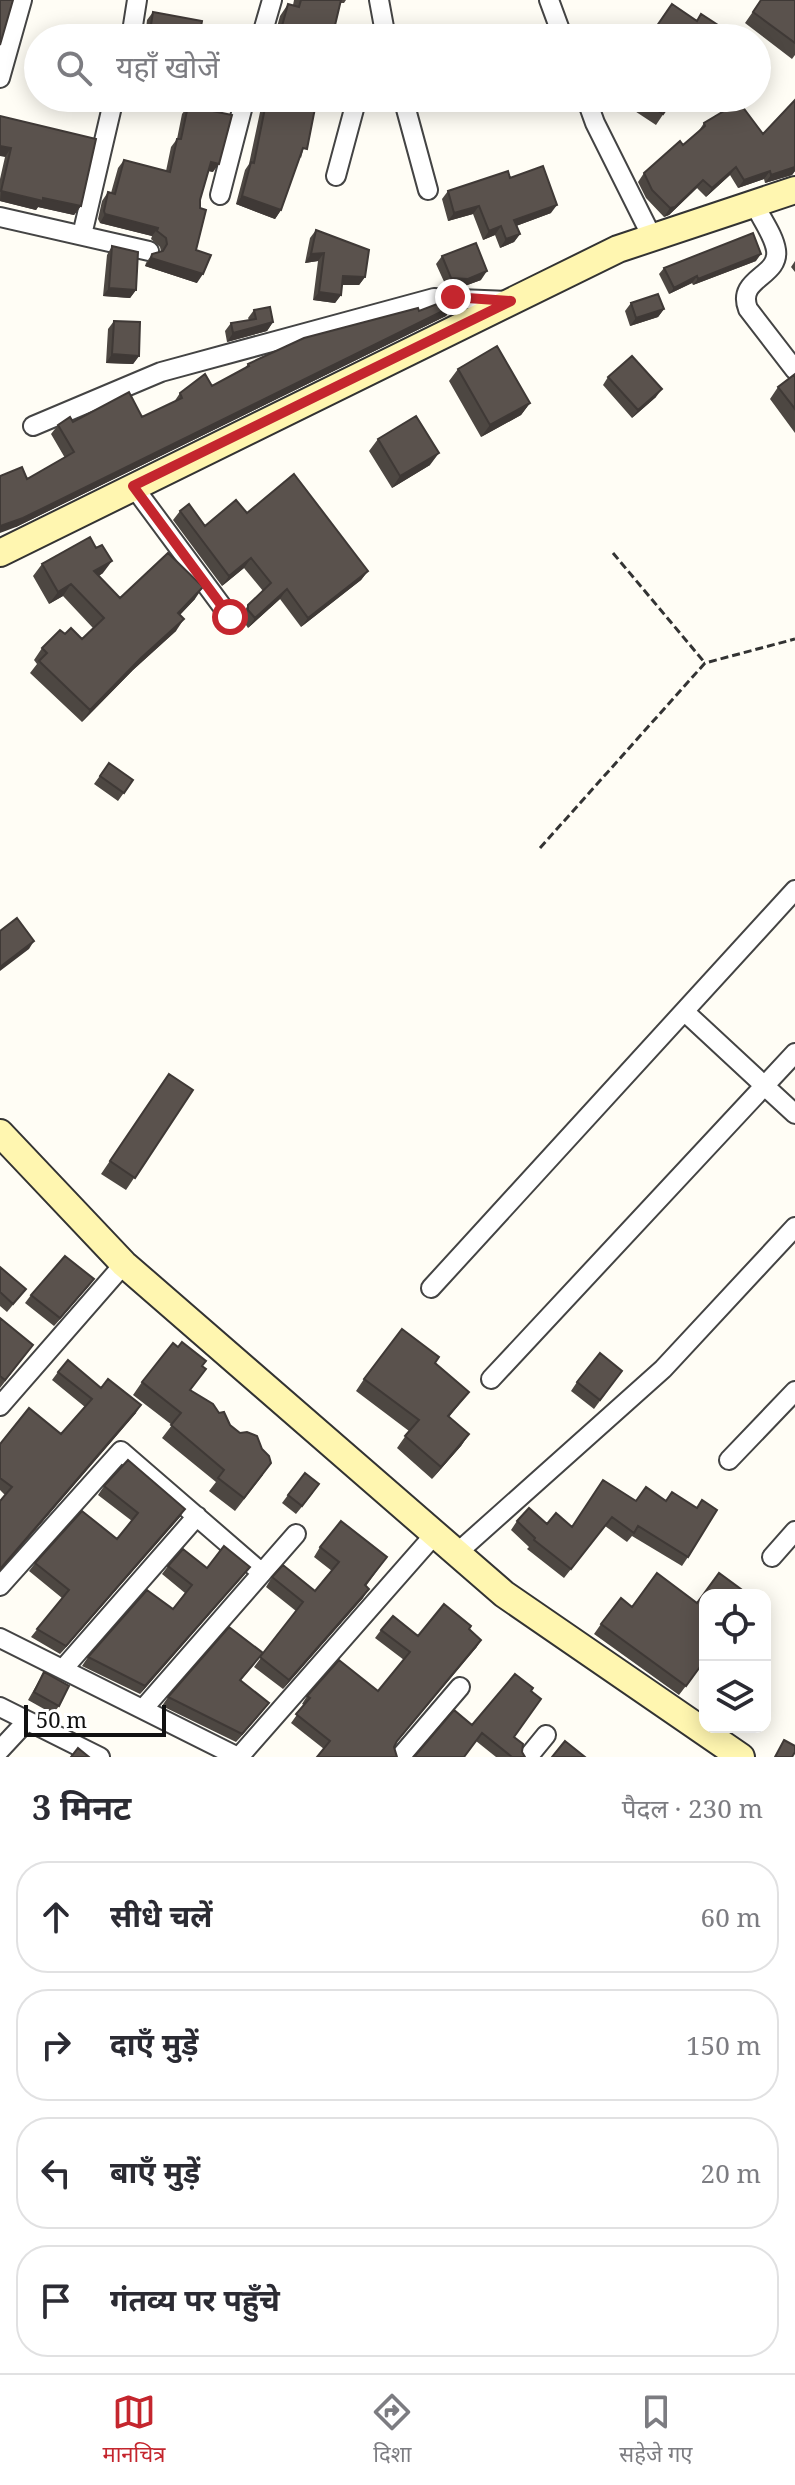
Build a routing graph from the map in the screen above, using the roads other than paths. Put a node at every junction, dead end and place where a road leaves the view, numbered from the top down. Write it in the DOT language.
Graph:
graph roads {
  1 [pos="22,0"];
  2 [pos="137,0"];
  3 [pos="272,0"];
  4 [pos="549,0"];
  5 [pos="133,24"];
  6 [pos="265,24"];
  7 [pos="558,24"];
  8 [pos="0,78"];
  9 [pos="110,112"];
  10 [pos="241,112"];
  11 [pos="353,112"];
  12 [pos="407,112"];
  13 [pos="591,112"];
  14 [pos="336,176"];
  15 [pos="428,190"];
  16 [pos="795,190"];
  17 [pos="220,195"];
  18 [pos="754,203"];
  19 [pos="0,217"];
  20 [pos="82,235"];
  21 [pos="652,237"];
  22 [pos="149,251"];
  23 [pos="511,301"];
  24 [pos="795,370"];
  25 [pos="33,426"];
  26 [pos="133,486"];
  27 [pos="0,553"];
  28 [pos="230,617"];
  29 [pos="795,890"];
  30 [pos="685,1012"];
  31 [pos="795,1053"];
  32 [pos="765,1086"];
  33 [pos="795,1114"];
  34 [pos="0,1133"];
  35 [pos="795,1227"];
  36 [pos="124,1264"];
  37 [pos="431,1288"];
  38 [pos="491,1379"];
  39 [pos="795,1391"];
  40 [pos="0,1406"];
  41 [pos="729,1460"];
  42 [pos="197,1516"];
  43 [pos="795,1531"];
  44 [pos="296,1534"];
  45 [pos="435,1534"];
  46 [pos="457,1553"];
  47 [pos="772,1557"];
  48 [pos="262,1573"];
  49 [pos="0,1586"];
  50 [pos="0,1638"];
  51 [pos="63,1669"];
  52 [pos="460,1687"];
  53 [pos="0,1707"];
  54 [pos="143,1709"];
  55 [pos="26,1722"];
  56 [pos="546,1735"];
  57 [pos="0,1750"];
  58 [pos="100,1757"];
  59 [pos="238,1757"];
  60 [pos="400,1757"];
  61 [pos="528,1757"];
  62 [pos="741,1757"];
  1 -- 8 [label="street"];
  2 -- 5 [label="street"];
  3 -- 6 [label="street"];
  4 -- 7 [label="street"];
  9 -- 20 [label="street"];
  10 -- 17 [label="street"];
  11 -- 14 [label="street"];
  12 -- 15 [label="street"];
  13 -- 21 [label="street"];
  16 -- 18 [label="main road"];
  18 -- 21 [label="main road"];
  18 -- 24 [label="street"];
  19 -- 20 [label="street"];
  20 -- 22 [label="street"];
  21 -- 23 [label="main road"];
  23 -- 25 [label="street"];
  23 -- 26 [label="main road"];
  26 -- 27 [label="main road"];
  26 -- 28 [label="street"];
  29 -- 30 [label="street"];
  30 -- 32 [label="street"];
  30 -- 37 [label="street"];
  31 -- 32 [label="street"];
  32 -- 33 [label="street"];
  32 -- 38 [label="street"];
  34 -- 36 [label="main road"];
  35 -- 46 [label="street"];
  36 -- 40 [label="street"];
  36 -- 45 [label="main road"];
  39 -- 41 [label="street"];
  42 -- 48 [label="street"];
  42 -- 49 [label="street"];
  42 -- 51 [label="street"];
  43 -- 47 [label="street"];
  44 -- 48 [label="street"];
  45 -- 46 [label="main road"];
  45 -- 59 [label="street"];
  46 -- 62 [label="main road"];
  48 -- 54 [label="street"];
  50 -- 51 [label="street"];
  51 -- 54 [label="street"];
  52 -- 60 [label="street"];
  53 -- 55 [label="street"];
  54 -- 59 [label="street"];
  55 -- 57 [label="street"];
  55 -- 58 [label="street"];
  56 -- 61 [label="street"];
}
